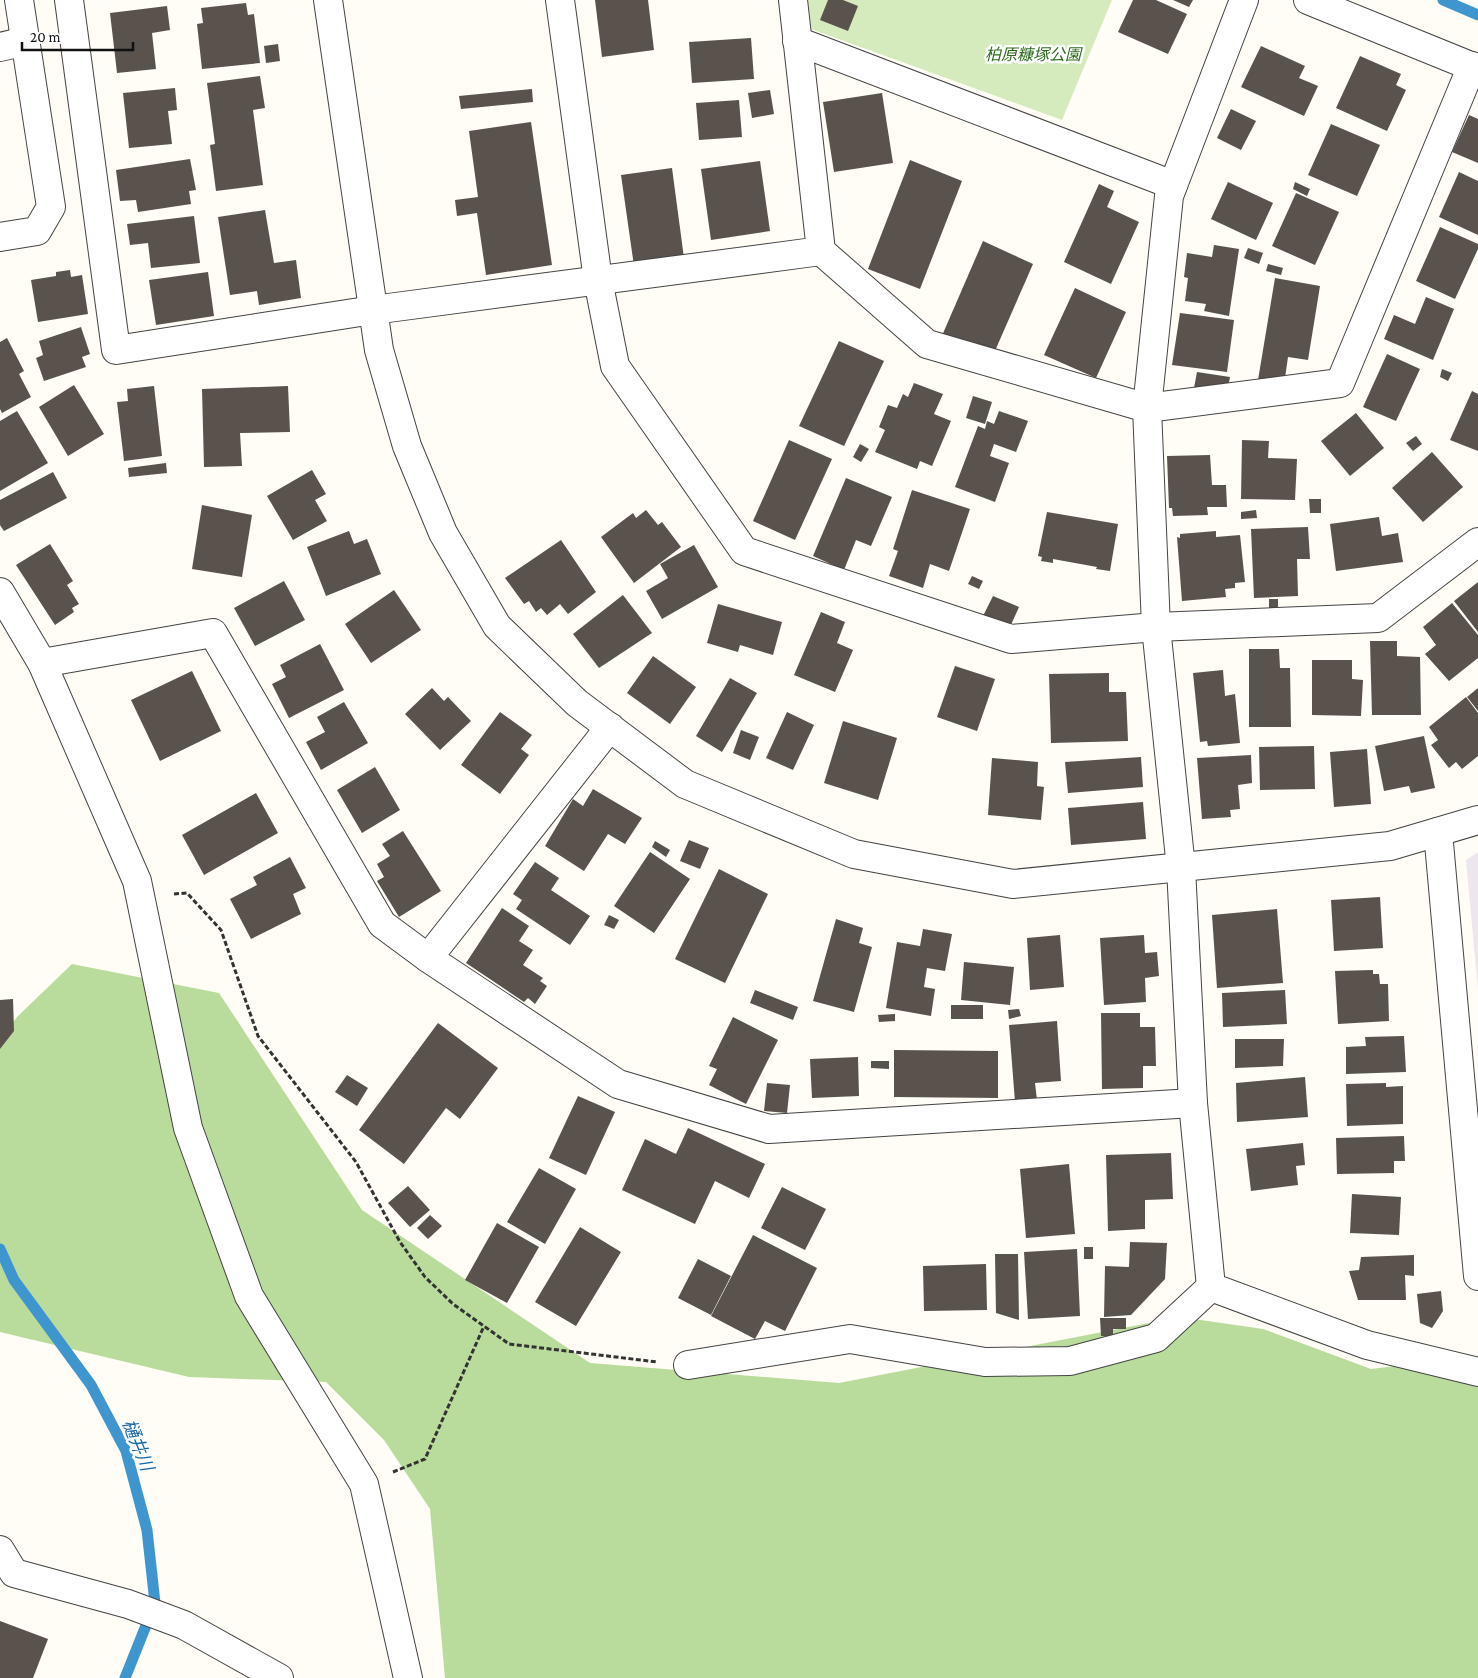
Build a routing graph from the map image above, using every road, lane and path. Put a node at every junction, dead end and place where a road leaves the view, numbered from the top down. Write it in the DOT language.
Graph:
graph roads {
  1 [pos="19,0"];
  2 [pos="69,0"];
  3 [pos="328,0"];
  4 [pos="560,0"];
  5 [pos="793,0"];
  6 [pos="1244,0"];
  7 [pos="1308,0"];
  8 [pos="798,41"];
  9 [pos="13,44"];
  10 [pos="1475,68"];
  11 [pos="1173,185"];
  12 [pos="0,237"];
  13 [pos="821,251"];
  14 [pos="598,280"];
  15 [pos="373,310"];
  16 [pos="1147,408"];
  17 [pos="1478,542"];
  18 [pos="0,592"];
  19 [pos="1156,627"];
  20 [pos="42,663"];
  21 [pos="610,727"];
  22 [pos="1478,820"];
  23 [pos="1438,832"];
  24 [pos="1181,868"];
  25 [pos="141,898"];
  26 [pos="428,958"];
  27 [pos="1193,1103"];
  28 [pos="1478,1276"];
  29 [pos="1211,1287"];
  30 [pos="484,1326"];
  31 [pos="688,1365"];
  32 [pos="1478,1372"];
  33 [pos="364,1484"];
  34 [pos="0,1550"];
  35 [pos="279,1678"];
  36 [pos="408,1678"];
  1 -- 9 [label="street"];
  2 -- 15 [label="street"];
  3 -- 15 [label="street"];
  4 -- 14 [label="street"];
  5 -- 8 [label="street"];
  6 -- 11 [label="street"];
  7 -- 10 [label="street"];
  8 -- 11 [label="street"];
  8 -- 13 [label="street"];
  9 -- 12 [label="street"];
  10 -- 16 [label="street"];
  11 -- 16 [label="street"];
  13 -- 14 [label="street"];
  13 -- 16 [label="street"];
  14 -- 15 [label="street"];
  14 -- 19 [label="street"];
  15 -- 21 [label="street"];
  16 -- 19 [label="street"];
  17 -- 19 [label="street"];
  18 -- 20 [label="street"];
  19 -- 24 [label="street"];
  20 -- 25 [label="street"];
  20 -- 26 [label="street"];
  21 -- 24 [label="street"];
  21 -- 26 [label="street"];
  22 -- 23 [label="street"];
  23 -- 24 [label="street"];
  23 -- 28 [label="street"];
  24 -- 27 [label="street"];
  25 -- 30 [label="path"];
  25 -- 33 [label="street"];
  26 -- 27 [label="street"];
  27 -- 29 [label="street"];
  29 -- 31 [label="street"];
  29 -- 32 [label="street"];
  30 -- 31 [label="path"];
  30 -- 33 [label="path"];
  33 -- 36 [label="street"];
  34 -- 35 [label="street"];
}
